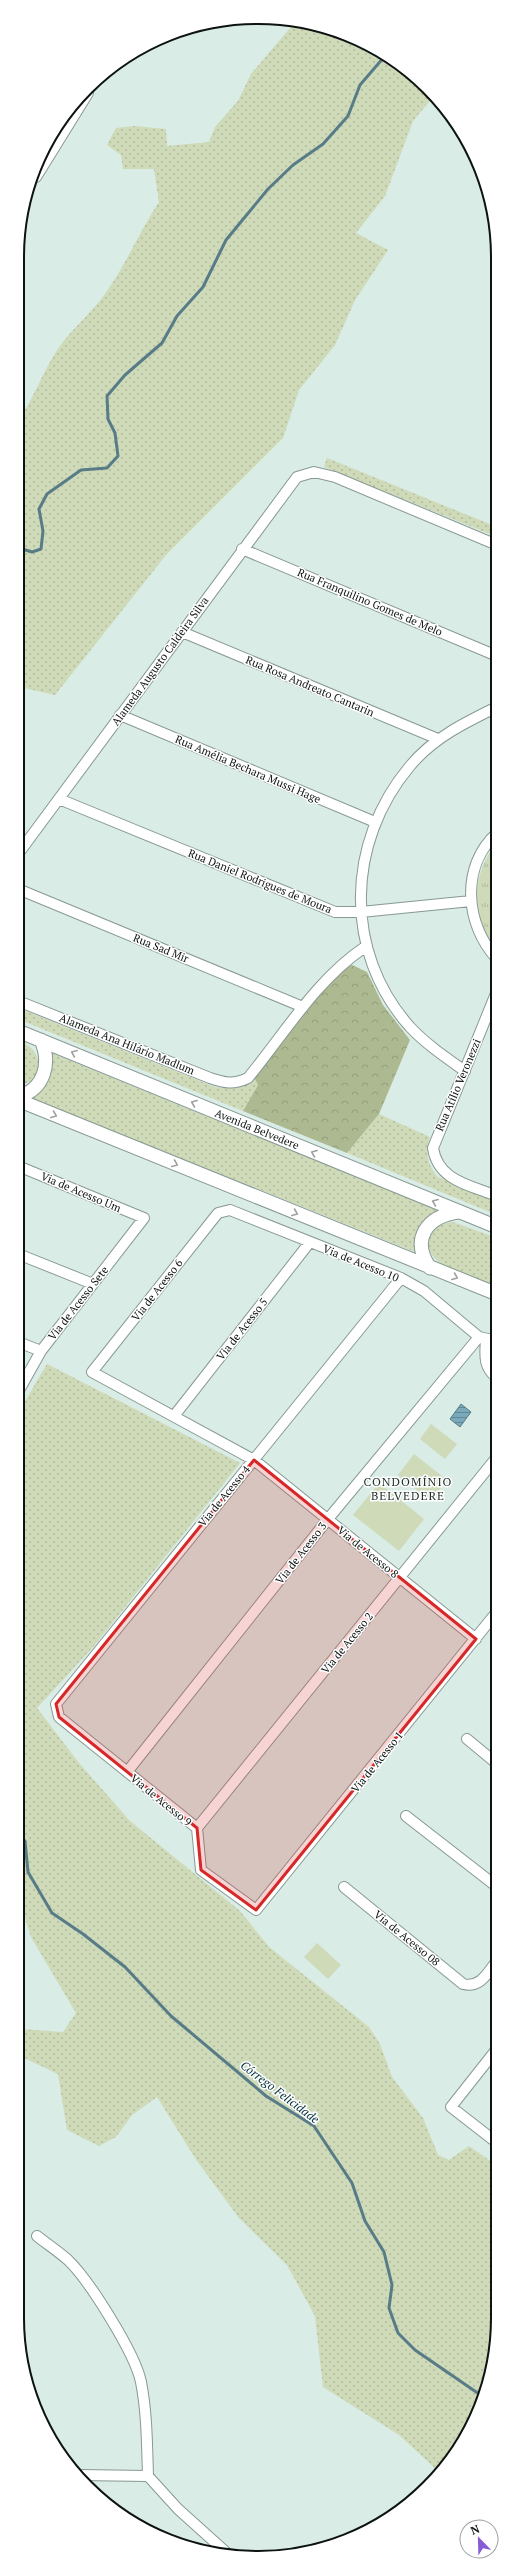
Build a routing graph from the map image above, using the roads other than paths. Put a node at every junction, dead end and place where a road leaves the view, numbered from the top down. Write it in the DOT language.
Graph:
graph roads {
  1 [pos="79,107"];
  2 [pos="43,166"];
  3 [pos="491,542"];
  4 [pos="242,549"];
  5 [pos="182,632"];
  6 [pos="491,653"];
  7 [pos="491,710"];
  8 [pos="120,715"];
  9 [pos="438,739"];
  10 [pos="59,799"];
  11 [pos="375,822"];
  12 [pos="491,841"];
  13 [pos="24,846"];
  14 [pos="24,892"];
  15 [pos="471,901"];
  16 [pos="361,912"];
  17 [pos="365,947"];
  18 [pos="491,951"];
  19 [pos="24,1003"];
  20 [pos="491,1006"];
  21 [pos="303,1007"];
  22 [pos="24,1033"];
  23 [pos="41,1040"];
  24 [pos="465,1071"];
  25 [pos="24,1094"];
  26 [pos="24,1102"];
  27 [pos="24,1168"];
  28 [pos="491,1194"];
  29 [pos="224,1210"];
  30 [pos="459,1212"];
  31 [pos="144,1218"];
  32 [pos="491,1225"];
  33 [pos="310,1242"];
  34 [pos="24,1256"];
  35 [pos="430,1268"];
  36 [pos="401,1278"];
  37 [pos="93,1284"];
  38 [pos="491,1292"];
  39 [pos="483,1338"];
  40 [pos="491,1340"];
  41 [pos="24,1344"];
  42 [pos="41,1351"];
  43 [pos="92,1372"];
  44 [pos="491,1373"];
  45 [pos="24,1381"];
  46 [pos="174,1416"];
  47 [pos="254,1460"];
  48 [pos="491,1464"];
  49 [pos="328,1519"];
  50 [pos="400,1578"];
  51 [pos="491,1620"];
  52 [pos="476,1639"];
  53 [pos="59,1717"];
  54 [pos="466,1739"];
  55 [pos="491,1759"];
  56 [pos="127,1772"];
  57 [pos="406,1816"];
  58 [pos="197,1828"];
  59 [pos="491,1882"];
  60 [pos="344,1887"];
  61 [pos="256,1910"];
  62 [pos="491,1968"];
  63 [pos="491,2056"];
  64 [pos="491,2138"];
  65 [pos="37,2236"];
  66 [pos="85,2475"];
  67 [pos="148,2476"];
  68 [pos="222,2548"];
  1 -- 2 [label="street"];
  3 -- 4 [label="street, Alameda Augusto Caldeira Silva"];
  4 -- 5 [label="street, Alameda Augusto Caldeira Silva"];
  4 -- 6 [label="street, Rua Franquilino Gomes de Melo"];
  5 -- 8 [label="street, Alameda Augusto Caldeira Silva"];
  5 -- 9 [label="street, Rua Rosa Andreato Cantarin"];
  7 -- 9 [label="street"];
  8 -- 10 [label="street, Alameda Augusto Caldeira Silva"];
  8 -- 11 [label="street, Rua Amélia Bechara Mussi Hage"];
  9 -- 11 [label="street"];
  10 -- 13 [label="street, Alameda Augusto Caldeira Silva"];
  10 -- 16 [label="street, Rua Daniel Rodrigues de Moura"];
  11 -- 16 [label="street"];
  12 -- 15 [label="street"];
  14 -- 21 [label="street, Rua Sad Mir"];
  15 -- 16 [label="street, Rua Daniel Rodrigues de Moura"];
  15 -- 18 [label="street"];
  16 -- 17 [label="street"];
  17 -- 21 [label="street"];
  17 -- 24 [label="street"];
  19 -- 21 [label="street, Alameda Ana Hilário Madlum"];
  20 -- 24 [label="street, Rua Atílio Veronezzi"];
  22 -- 23 [label="main road, Avenida Belvedere"];
  23 -- 25 [label="main road"];
  30 -- 23 [label="main road, Avenida Belvedere, one-way"];
  24 -- 28 [label="street, Rua Atílio Veronezzi"];
  26 -- 35 [label="main road, one-way"];
  27 -- 31 [label="street, Via de Acesso Um"];
  29 -- 33 [label="street, Via de Acesso 10"];
  29 -- 43 [label="street, Via de Acesso 6"];
  30 -- 32 [label="main road, Avenida Belvedere"];
  30 -- 35 [label="main road"];
  31 -- 37 [label="street, Via de Acesso Sete"];
  33 -- 36 [label="street, Via de Acesso 10"];
  33 -- 46 [label="street, Via de Acesso 5"];
  34 -- 37 [label="street"];
  35 -- 38 [label="main road, one-way"];
  36 -- 39 [label="street, Via de Acesso 10"];
  36 -- 47 [label="street, Via de Acesso 4"];
  37 -- 42 [label="street, Via de Acesso Sete"];
  39 -- 40 [label="street, Via de Acesso 10"];
  39 -- 44 [label="street"];
  39 -- 49 [label="street, Via de Acesso 3"];
  41 -- 42 [label="street"];
  42 -- 45 [label="street, Via de Acesso Sete"];
  43 -- 46 [label="street, Via de Acesso 8"];
  46 -- 47 [label="street, Via de Acesso 8"];
  47 -- 49 [label="street, Via de Acesso 8"];
  47 -- 53 [label="street, Via de Acesso 4"];
  48 -- 50 [label="street, Via de Acesso 2"];
  49 -- 50 [label="street, Via de Acesso 8"];
  49 -- 56 [label="street, Via de Acesso 3"];
  50 -- 52 [label="street, Via de Acesso 8"];
  50 -- 58 [label="street, Via de Acesso 2"];
  51 -- 52 [label="street, Via de Acesso 1"];
  52 -- 61 [label="street, Via de Acesso 1"];
  53 -- 56 [label="street, Via de Acesso 9"];
  54 -- 55 [label="street"];
  56 -- 58 [label="street, Via de Acesso 9"];
  57 -- 59 [label="street"];
  58 -- 61 [label="street, Via de Acesso 9"];
  60 -- 62 [label="street, Via de Acesso 08"];
  63 -- 64 [label="street"];
  65 -- 67 [label="street"];
  66 -- 67 [label="street"];
  67 -- 68 [label="street"];
}
